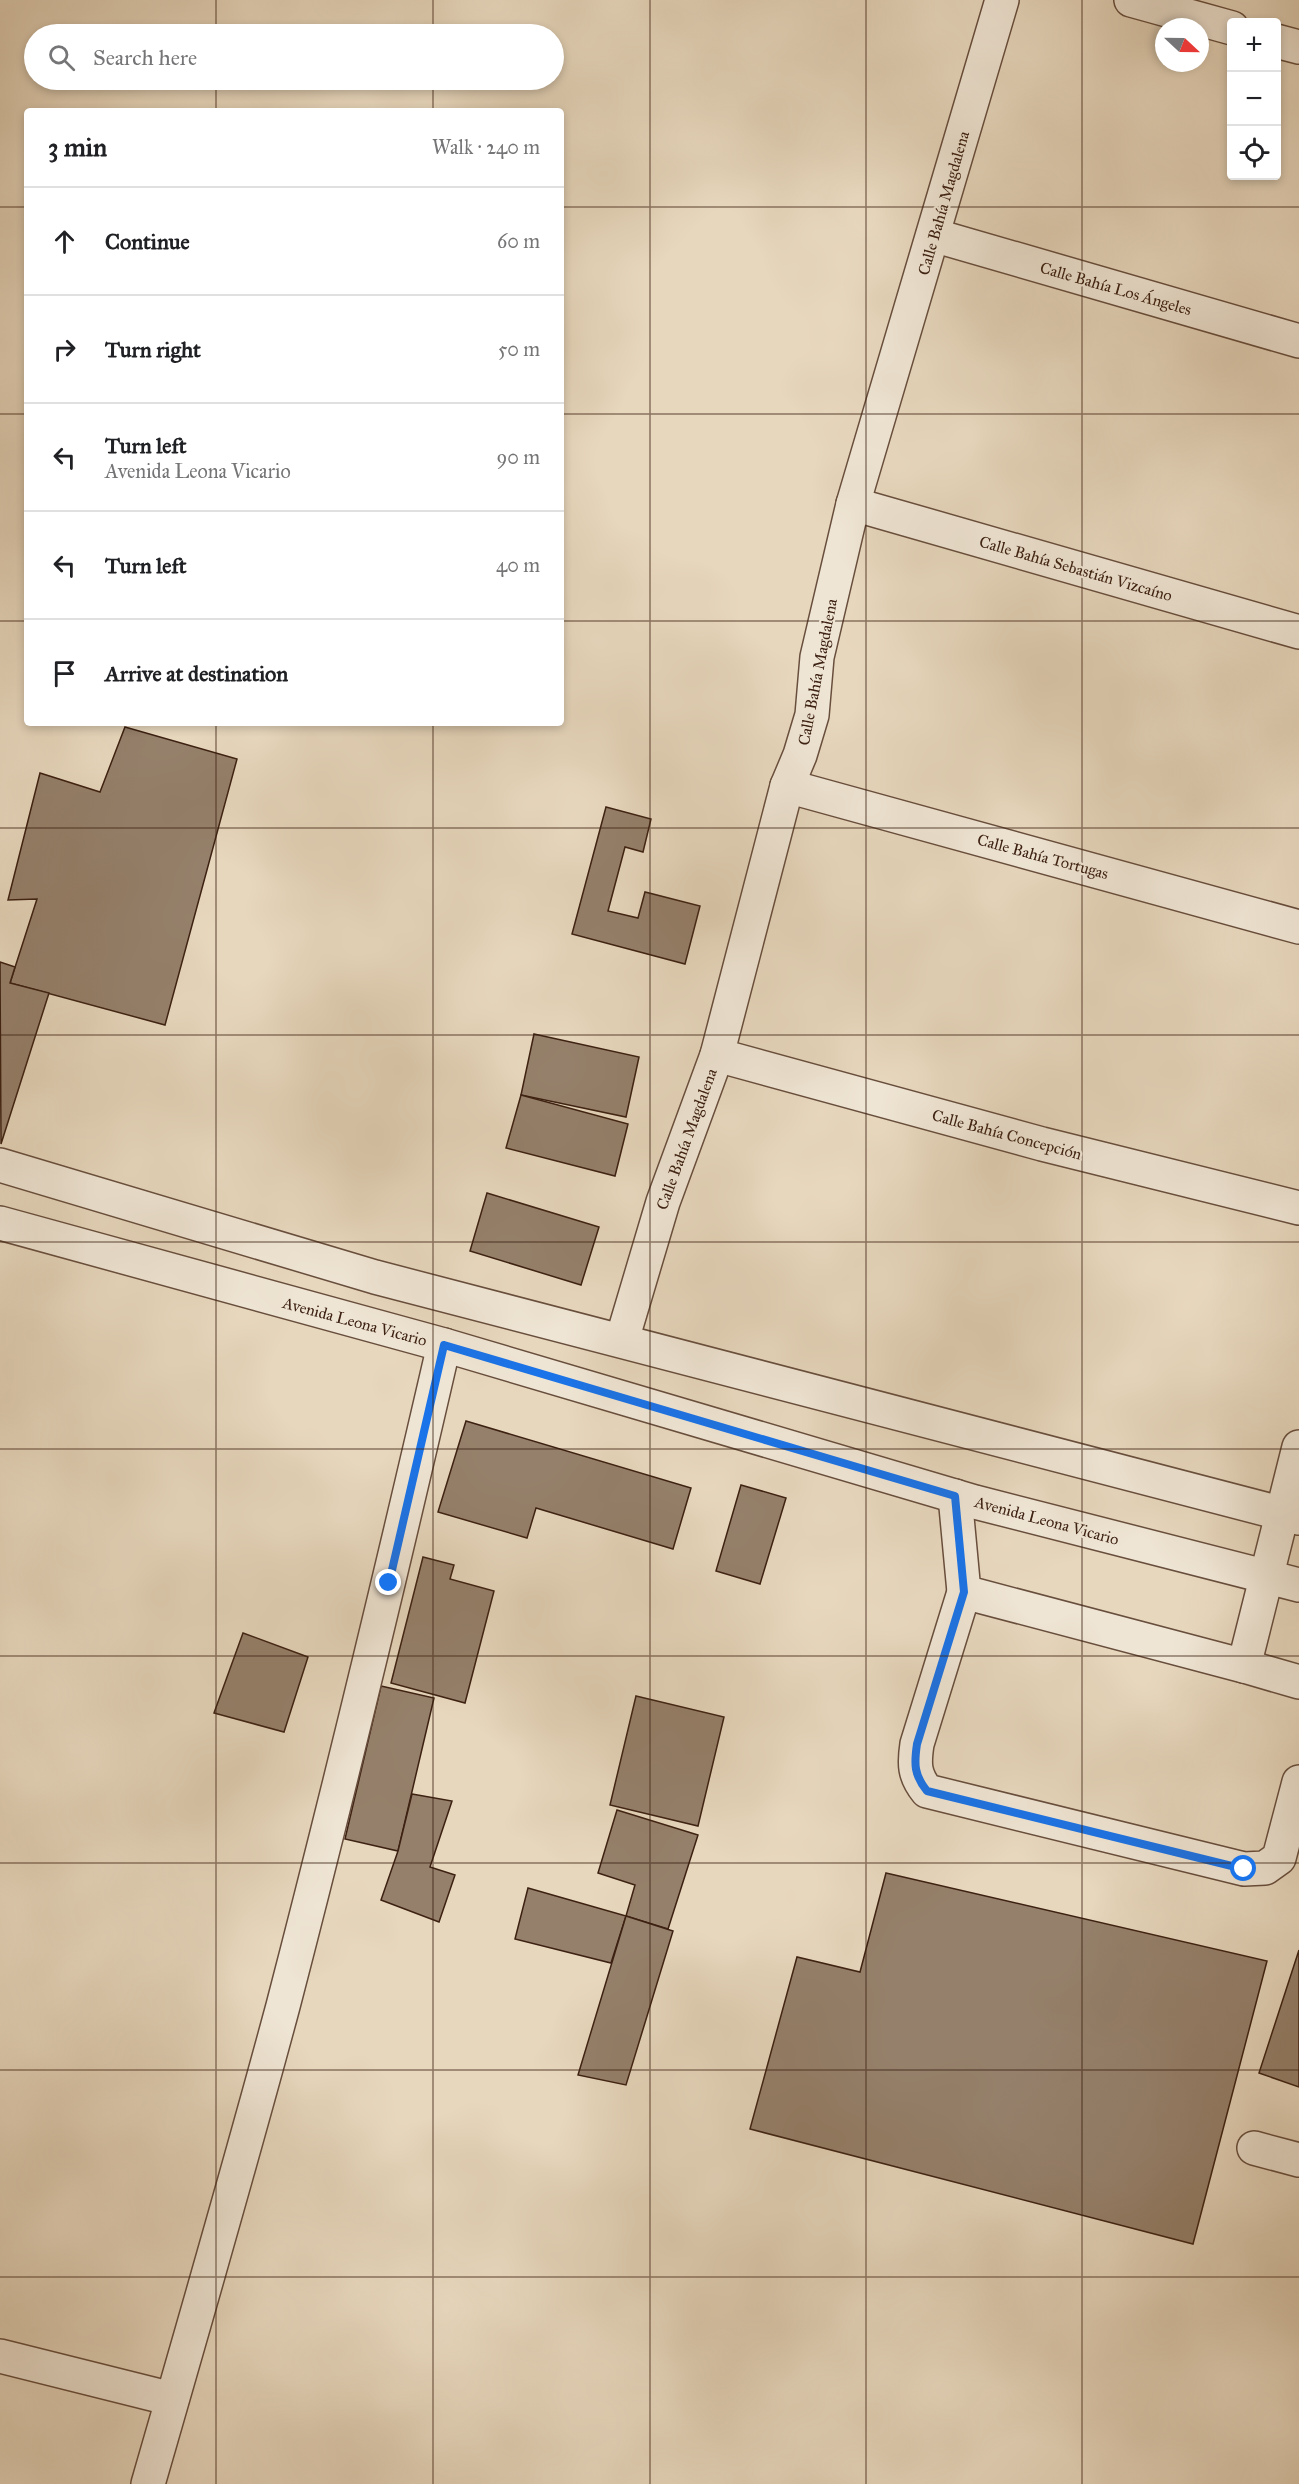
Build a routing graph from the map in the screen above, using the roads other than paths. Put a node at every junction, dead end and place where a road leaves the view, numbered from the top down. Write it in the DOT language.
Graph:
graph roads {
  1 [pos="1002,0"];
  2 [pos="1131,0"];
  3 [pos="1227,27"];
  4 [pos="1281,42"];
  5 [pos="1299,47"];
  6 [pos="933,235"];
  7 [pos="1299,341"];
  8 [pos="853,504"];
  9 [pos="1299,632"];
  10 [pos="788,786"];
  11 [pos="1299,927"];
  12 [pos="717,1055"];
  13 [pos="0,1165"];
  14 [pos="1299,1208"];
  15 [pos="2,1232"];
  16 [pos="622,1340"];
  17 [pos="444,1345"];
  18 [pos="1299,1447"];
  19 [pos="955,1496"];
  20 [pos="1291,1516"];
  21 [pos="1267,1577"];
  22 [pos="1299,1585"];
  23 [pos="964,1592"];
  24 [pos="1244,1666"];
  25 [pos="1299,1682"];
  26 [pos="1299,1782"];
  27 [pos="1254,2148"];
  28 [pos="1299,2160"];
  29 [pos="0,2356"];
  30 [pos="172,2399"];
  31 [pos="147,2484"];
  1 -- 6 [label="street, Calle Bahía Magdalena"];
  2 -- 3 [label="street"];
  4 -- 5 [label="street"];
  6 -- 7 [label="street, Calle Bahía Los Ángeles"];
  6 -- 8 [label="street, Calle Bahía Magdalena"];
  8 -- 9 [label="street, Calle Bahía Sebastián Vizcaíno"];
  8 -- 10 [label="street, Calle Bahía Magdalena"];
  10 -- 11 [label="street, Calle Bahía Tortugas"];
  10 -- 12 [label="street, Calle Bahía Magdalena"];
  12 -- 14 [label="street, Calle Bahía Concepción"];
  12 -- 16 [label="street, Calle Bahía Magdalena"];
  13 -- 16 [label="street"];
  15 -- 17 [label="street, Avenida Leona Vicario"];
  16 -- 20 [label="street"];
  17 -- 19 [label="street, Avenida Leona Vicario"];
  17 -- 30 [label="street"];
  18 -- 20 [label="street"];
  19 -- 21 [label="street, Avenida Leona Vicario"];
  19 -- 23 [label="street"];
  20 -- 21 [label="street"];
  21 -- 22 [label="street, Avenida Leona Vicario"];
  21 -- 24 [label="street"];
  23 -- 24 [label="street"];
  23 -- 26 [label="street"];
  24 -- 25 [label="street"];
  27 -- 28 [label="street"];
  29 -- 30 [label="street"];
  30 -- 31 [label="street"];
}
